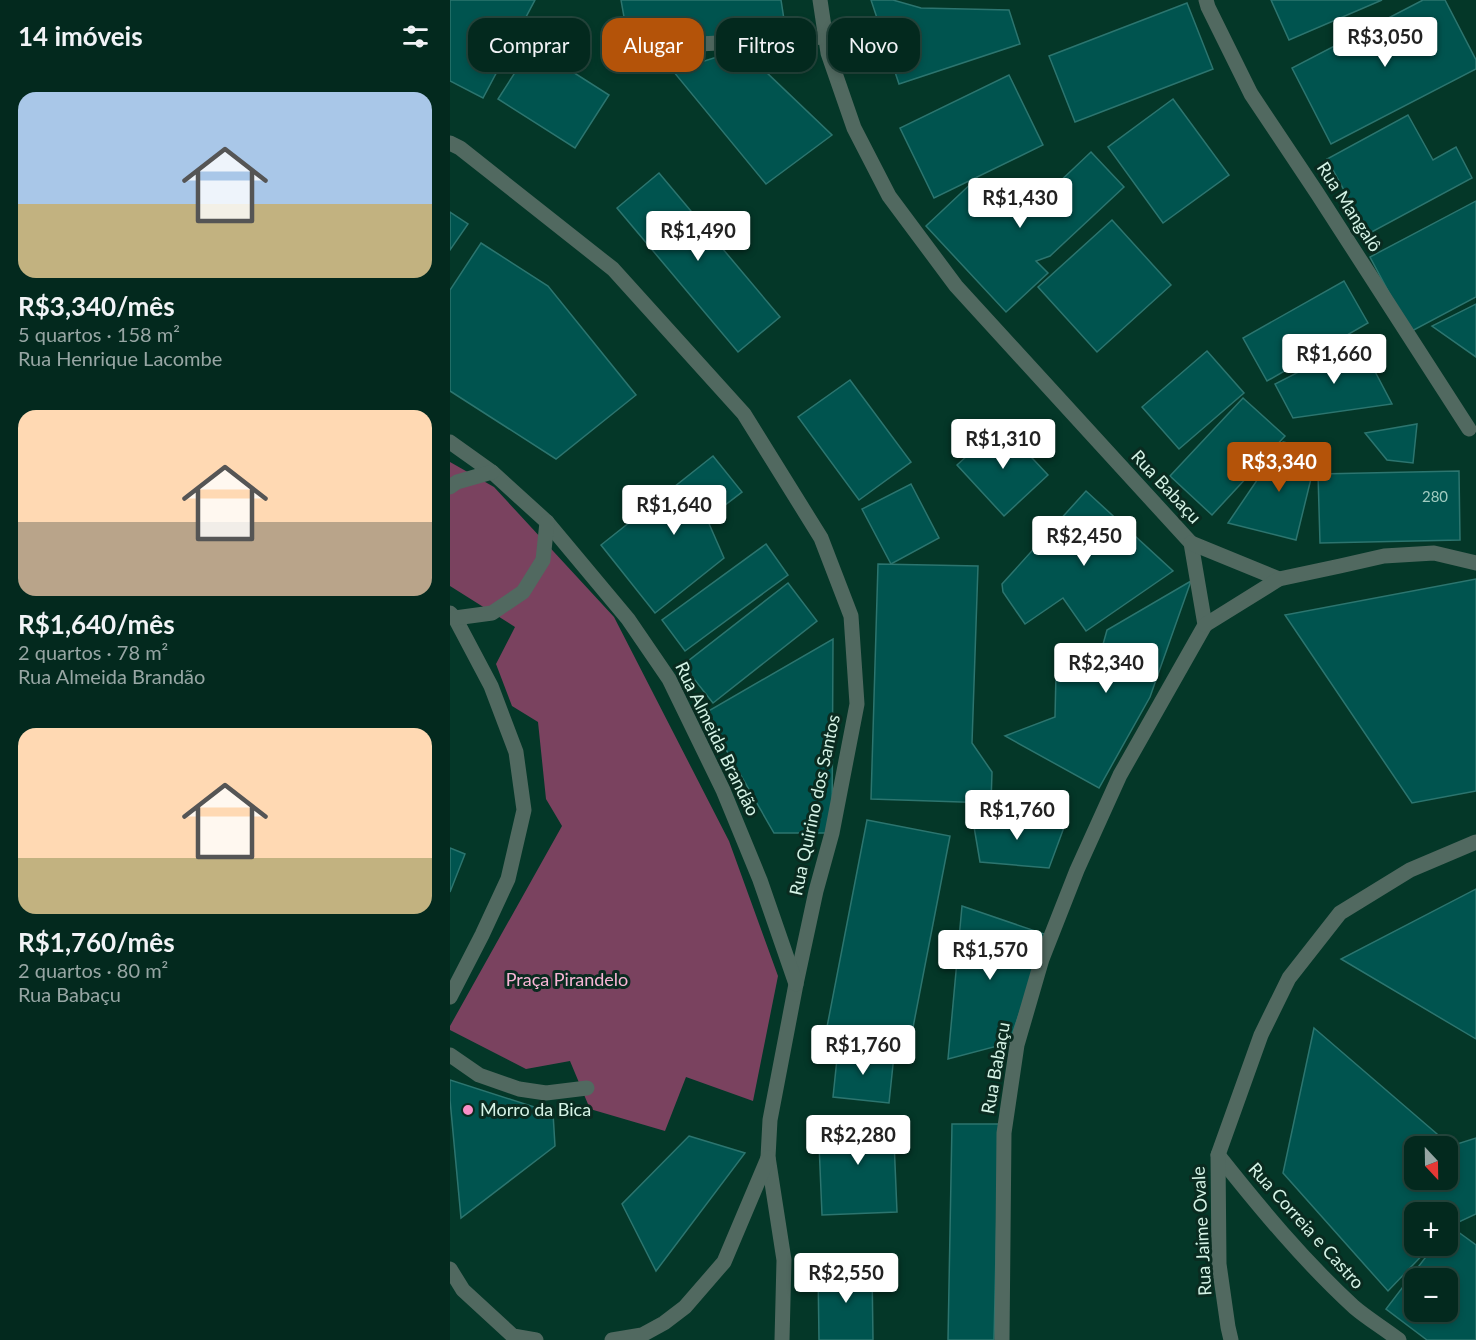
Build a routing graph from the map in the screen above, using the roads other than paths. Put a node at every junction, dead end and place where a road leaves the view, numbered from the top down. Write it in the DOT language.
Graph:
graph roads {
  1 [pos="820,0"];
  2 [pos="1206,0"];
  3 [pos="825,37"];
  4 [pos="704,44"];
  5 [pos="450,143"];
  6 [pos="1469,429"];
  7 [pos="450,442"];
  8 [pos="492,472"];
  9 [pos="450,487"];
  10 [pos="547,522"];
  11 [pos="1191,543"];
  12 [pos="1476,562"];
  13 [pos="1279,579"];
  14 [pos="452,616"];
  15 [pos="1204,625"];
  16 [pos="1476,842"];
  17 [pos="796,984"];
  18 [pos="450,997"];
  19 [pos="450,1055"];
  20 [pos="587,1088"];
  21 [pos="1218,1155"];
  22 [pos="768,1157"];
  23 [pos="450,1269"];
  24 [pos="536,1340"];
  25 [pos="612,1340"];
  26 [pos="782,1340"];
  27 [pos="1002,1340"];
  28 [pos="1231,1340"];
  29 [pos="1399,1340"];
  1 -- 3 [label="street, Rua Babaçu"];
  2 -- 6 [label="street, Rua Mangalô"];
  3 -- 4 [label="street"];
  3 -- 11 [label="street, Rua Babaçu"];
  5 -- 17 [label="street, Rua Quirino dos Santos"];
  7 -- 8 [label="street, Rua Almeida Brandão"];
  8 -- 9 [label="street"];
  8 -- 10 [label="street, Rua Almeida Brandão"];
  10 -- 14 [label="street"];
  10 -- 17 [label="street, Rua Almeida Brandão"];
  11 -- 13 [label="street"];
  11 -- 15 [label="street, Rua Babaçu"];
  12 -- 13 [label="street"];
  13 -- 15 [label="street"];
  14 -- 18 [label="street"];
  15 -- 27 [label="street, Rua Babaçu"];
  16 -- 21 [label="street"];
  17 -- 22 [label="street, Rua Quirino dos Santos"];
  19 -- 20 [label="street"];
  21 -- 28 [label="street, Rua Jaime Ovale"];
  21 -- 29 [label="street, Rua Correia e Castro"];
  22 -- 25 [label="street"];
  22 -- 26 [label="street"];
  23 -- 24 [label="street"];
}
